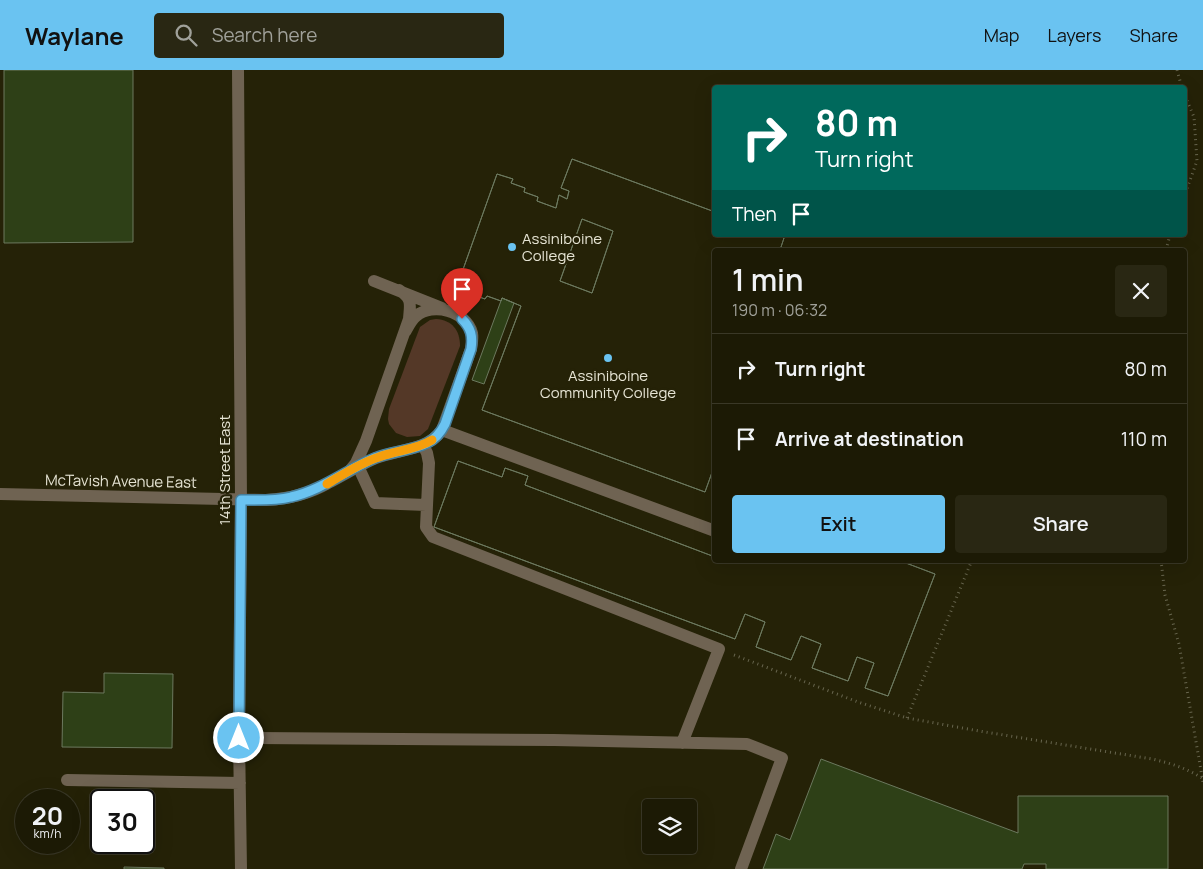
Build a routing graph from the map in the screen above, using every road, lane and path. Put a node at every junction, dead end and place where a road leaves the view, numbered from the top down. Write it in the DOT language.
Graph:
graph roads {
  1 [pos="238,70"];
  2 [pos="1177,70"];
  3 [pos="1181,85"];
  4 [pos="1187,101"];
  5 [pos="1187,188"];
  6 [pos="374,281"];
  7 [pos="399,290"];
  8 [pos="453,313"];
  9 [pos="405,332"];
  10 [pos="442,430"];
  11 [pos="423,445"];
  12 [pos="356,464"];
  13 [pos="0,494"];
  14 [pos="241,500"];
  15 [pos="426,505"];
  16 [pos="712,530"];
  17 [pos="971,563"];
  18 [pos="1161,563"];
  19 [pos="720,649"];
  20 [pos="907,718"];
  21 [pos="239,738"];
  22 [pos="682,743"];
  23 [pos="1202,778"];
  24 [pos="67,780"];
  25 [pos="1203,782"];
  26 [pos="240,783"];
  27 [pos="241,869"];
  28 [pos="741,869"];
  1 -- 14 [label="street, 14th Street East"];
  2 -- 3 [label="path"];
  4 -- 5 [label="path"];
  6 -- 7 [label="street"];
  7 -- 8 [label="street"];
  7 -- 9 [label="street"];
  8 -- 9 [label="street"];
  8 -- 10 [label="street"];
  9 -- 12 [label="street"];
  10 -- 11 [label="street"];
  10 -- 16 [label="street"];
  11 -- 12 [label="street, McTavish Avenue East"];
  11 -- 15 [label="street"];
  12 -- 14 [label="street, McTavish Avenue East"];
  12 -- 15 [label="street"];
  13 -- 14 [label="street, McTavish Avenue East"];
  14 -- 21 [label="street, 14th Street East"];
  15 -- 19 [label="street"];
  17 -- 20 [label="path"];
  18 -- 23 [label="path"];
  19 -- 20 [label="path"];
  19 -- 22 [label="street"];
  20 -- 23 [label="path"];
  21 -- 22 [label="street"];
  21 -- 26 [label="street, 14th Street East"];
  22 -- 28 [label="street"];
  23 -- 25 [label="path"];
  24 -- 26 [label="street"];
  26 -- 27 [label="street, 14th Street East"];
}
